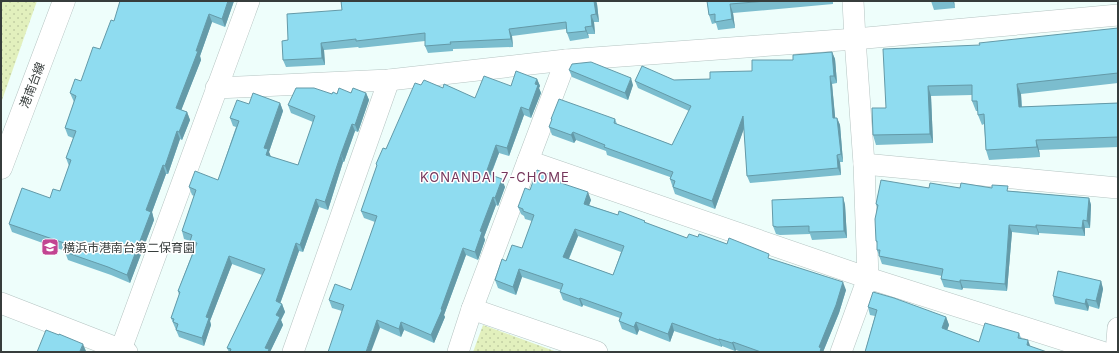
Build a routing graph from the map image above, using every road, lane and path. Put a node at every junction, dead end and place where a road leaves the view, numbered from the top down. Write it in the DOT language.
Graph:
graph roads {
  1 [pos="64,1"];
  2 [pos="248,1"];
  3 [pos="853,1"];
  4 [pos="1118,15"];
  5 [pos="855,39"];
  6 [pos="566,60"];
  7 [pos="389,80"];
  8 [pos="216,88"];
  9 [pos="528,161"];
  10 [pos="864,164"];
  11 [pos="1,168"];
  12 [pos="1118,188"];
  13 [pos="868,278"];
  14 [pos="1,303"];
  15 [pos="472,309"];
  16 [pos="1118,328"];
  17 [pos="122,351"];
  18 [pos="293,352"];
  19 [pos="458,352"];
  20 [pos="597,352"];
  21 [pos="840,352"];
  22 [pos="1102,352"];
  23 [pos="1116,352"];
  1 -- 11 [label="street, 港南台線"];
  2 -- 8 [label="street"];
  3 -- 5 [label="street"];
  4 -- 5 [label="street"];
  5 -- 6 [label="street"];
  5 -- 10 [label="street"];
  6 -- 7 [label="street"];
  6 -- 9 [label="street"];
  7 -- 8 [label="street"];
  7 -- 18 [label="street"];
  8 -- 17 [label="street"];
  9 -- 13 [label="street"];
  9 -- 15 [label="street"];
  10 -- 12 [label="street"];
  10 -- 13 [label="street"];
  13 -- 21 [label="street"];
  13 -- 22 [label="street"];
  14 -- 17 [label="street"];
  15 -- 19 [label="street"];
  15 -- 20 [label="street"];
  16 -- 23 [label="street"];
}
